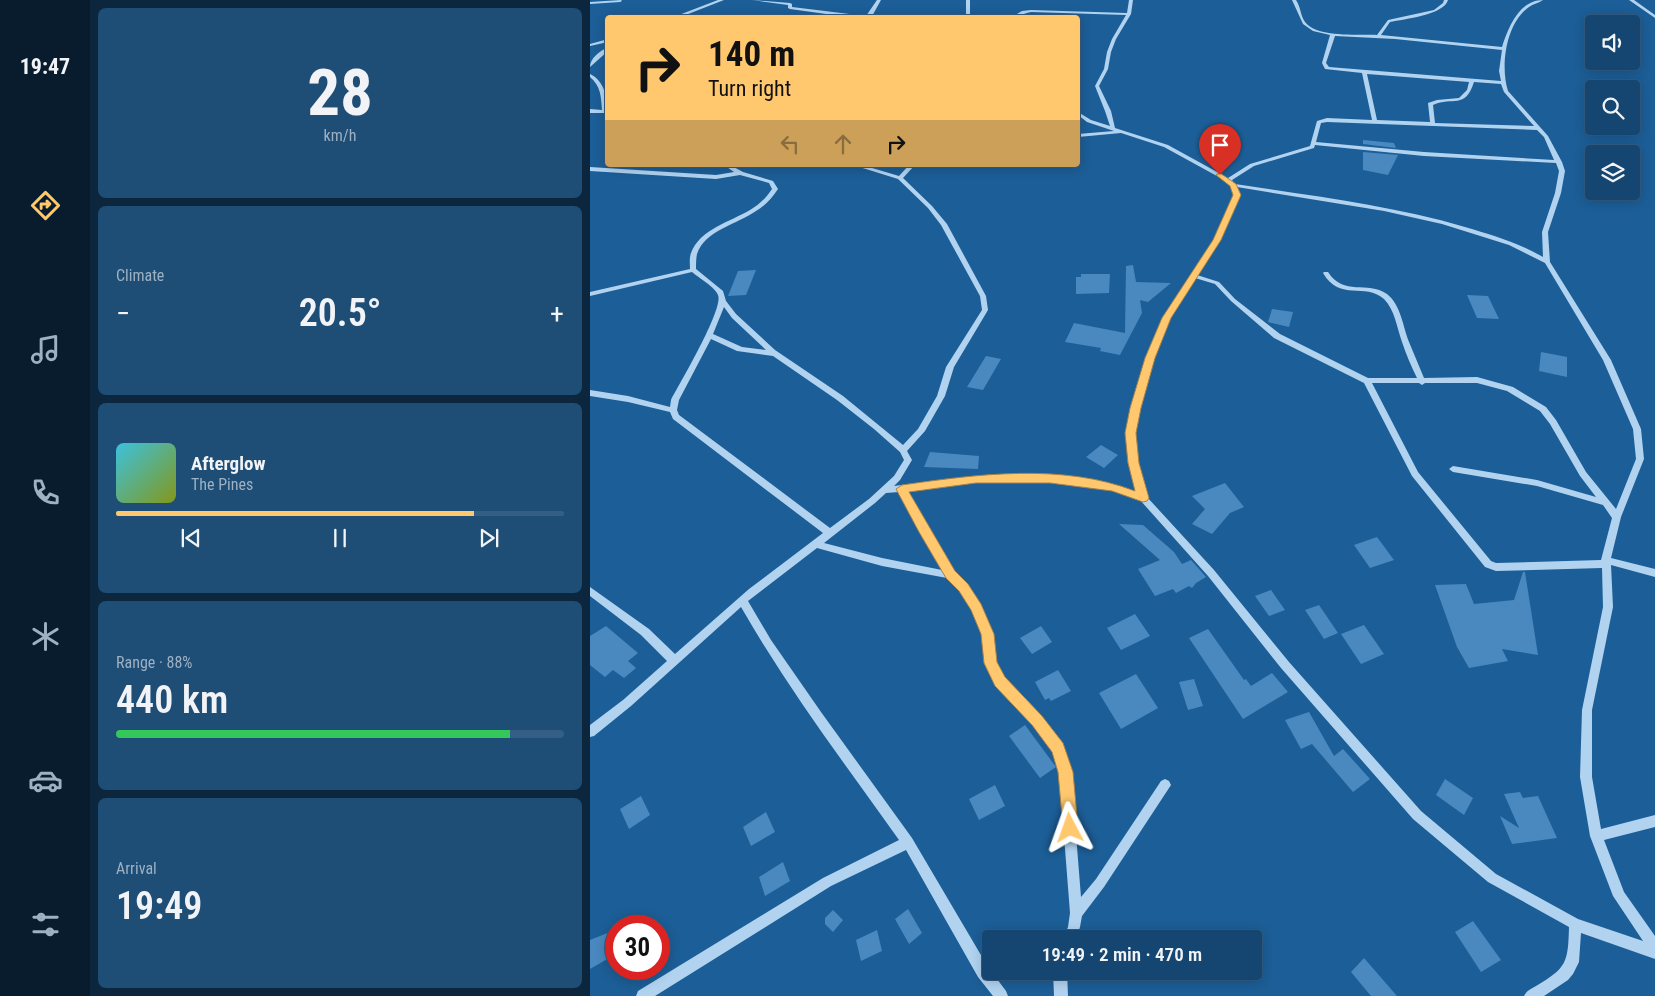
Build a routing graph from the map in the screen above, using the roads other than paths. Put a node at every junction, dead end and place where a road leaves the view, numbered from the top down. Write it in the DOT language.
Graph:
graph roads {
  1 [pos="722,0"];
  2 [pos="754,0"];
  3 [pos="879,0"];
  4 [pos="968,0"];
  5 [pos="1132,0"];
  6 [pos="1294,0"];
  7 [pos="1446,0"];
  8 [pos="1541,0"];
  9 [pos="1631,0"];
  10 [pos="620,1"];
  11 [pos="590,3"];
  12 [pos="1129,14"];
  13 [pos="681,15"];
  14 [pos="848,15"];
  15 [pos="870,15"];
  16 [pos="968,15"];
  17 [pos="1018,15"];
  18 [pos="1655,17"];
  19 [pos="1333,34"];
  20 [pos="1378,36"];
  21 [pos="605,41"];
  22 [pos="590,45"];
  23 [pos="1505,49"];
  24 [pos="605,50"];
  25 [pos="590,66"];
  26 [pos="1364,72"];
  27 [pos="590,75"];
  28 [pos="1472,81"];
  29 [pos="1502,83"];
  30 [pos="605,102"];
  31 [pos="590,111"];
  32 [pos="605,112"];
  33 [pos="1080,114"];
  34 [pos="1375,121"];
  35 [pos="1433,125"];
  36 [pos="1537,128"];
  37 [pos="1113,129"];
  38 [pos="1123,132"];
  39 [pos="1080,136"];
  40 [pos="1313,143"];
  41 [pos="1559,162"];
  42 [pos="728,167"];
  43 [pos="863,167"];
  44 [pos="910,167"];
  45 [pos="590,169"];
  46 [pos="741,173"];
  47 [pos="900,178"];
  48 [pos="1230,183"];
  49 [pos="1547,262"];
  50 [pos="694,270"];
  51 [pos="1326,273"];
  52 [pos="1194,276"];
  53 [pos="590,294"];
  54 [pos="723,301"];
  55 [pos="710,335"];
  56 [pos="774,354"];
  57 [pos="1367,381"];
  58 [pos="1422,382"];
  59 [pos="590,393"];
  60 [pos="673,410"];
  61 [pos="903,450"];
  62 [pos="1454,469"];
  63 [pos="902,489"];
  64 [pos="885,490"];
  65 [pos="1143,498"];
  66 [pos="1607,503"];
  67 [pos="1617,517"];
  68 [pos="830,533"];
  69 [pos="815,544"];
  70 [pos="1606,562"];
  71 [pos="1655,573"];
  72 [pos="950,575"];
  73 [pos="590,591"];
  74 [pos="743,601"];
  75 [pos="674,661"];
  76 [pos="590,732"];
  77 [pos="1164,784"];
  78 [pos="1655,821"];
  79 [pos="1596,836"];
  80 [pos="908,842"];
  81 [pos="1076,913"];
  82 [pos="1575,924"];
  83 [pos="1073,930"];
  84 [pos="1655,946"];
  85 [pos="1655,952"];
  86 [pos="1061,980"];
  87 [pos="643,996"];
  88 [pos="1001,996"];
  89 [pos="1062,996"];
  90 [pos="1531,996"];
  1 -- 13 [label="street"];
  2 -- 14 [label="street"];
  3 -- 15 [label="street"];
  4 -- 16 [label="street"];
  5 -- 12 [label="street"];
  6 -- 19 [label="street"];
  7 -- 20 [label="street"];
  8 -- 23 [label="street"];
  9 -- 18 [label="street"];
  10 -- 11 [label="street"];
  12 -- 17 [label="street"];
  12 -- 37 [label="street"];
  19 -- 20 [label="street"];
  19 -- 26 [label="street"];
  20 -- 23 [label="street"];
  21 -- 22 [label="street"];
  23 -- 29 [label="street"];
  24 -- 25 [label="street"];
  26 -- 28 [label="street"];
  26 -- 34 [label="street"];
  27 -- 30 [label="street"];
  28 -- 29 [label="street"];
  28 -- 35 [label="street"];
  29 -- 36 [label="street"];
  31 -- 32 [label="street"];
  33 -- 37 [label="street"];
  34 -- 35 [label="street"];
  34 -- 40 [label="street"];
  35 -- 36 [label="street"];
  36 -- 41 [label="street"];
  37 -- 38 [label="street"];
  38 -- 39 [label="street"];
  38 -- 48 [label="street"];
  40 -- 41 [label="street"];
  40 -- 48 [label="street"];
  41 -- 49 [label="street"];
  42 -- 46 [label="street"];
  43 -- 47 [label="street"];
  44 -- 47 [label="street"];
  45 -- 46 [label="street"];
  46 -- 50 [label="street"];
  47 -- 61 [label="street"];
  48 -- 49 [label="street"];
  48 -- 52 [label="street"];
  49 -- 67 [label="street"];
  50 -- 53 [label="street"];
  50 -- 54 [label="street"];
  51 -- 58 [label="street"];
  52 -- 57 [label="street"];
  52 -- 65 [label="street"];
  54 -- 55 [label="street"];
  54 -- 56 [label="street"];
  55 -- 56 [label="street"];
  55 -- 60 [label="street"];
  56 -- 61 [label="street"];
  57 -- 58 [label="street"];
  57 -- 70 [label="street"];
  58 -- 66 [label="street"];
  59 -- 60 [label="street"];
  60 -- 68 [label="street"];
  61 -- 64 [label="street"];
  62 -- 66 [label="street"];
  63 -- 64 [label="street"];
  63 -- 65 [label="street"];
  63 -- 72 [label="street"];
  64 -- 68 [label="street"];
  65 -- 82 [label="street"];
  66 -- 67 [label="street"];
  67 -- 70 [label="street"];
  68 -- 69 [label="street"];
  69 -- 72 [label="street"];
  69 -- 74 [label="street"];
  70 -- 71 [label="street"];
  70 -- 79 [label="street"];
  72 -- 81 [label="street"];
  73 -- 75 [label="street"];
  74 -- 75 [label="street"];
  74 -- 80 [label="street"];
  75 -- 76 [label="street"];
  77 -- 81 [label="street"];
  78 -- 79 [label="street"];
  79 -- 84 [label="street"];
  80 -- 87 [label="street"];
  80 -- 88 [label="street"];
  81 -- 83 [label="street"];
  82 -- 85 [label="street"];
  82 -- 90 [label="street"];
  86 -- 89 [label="street"];
}
